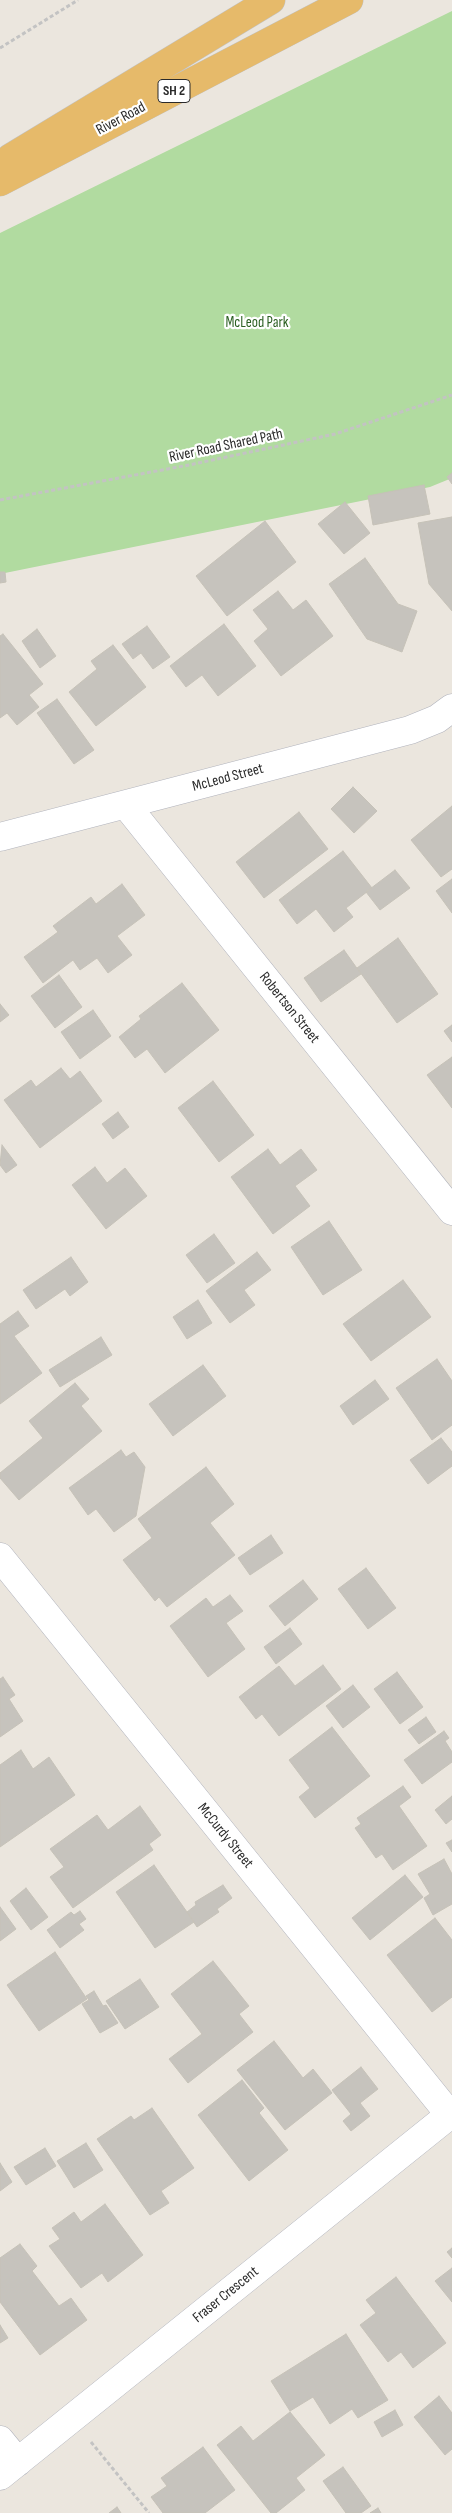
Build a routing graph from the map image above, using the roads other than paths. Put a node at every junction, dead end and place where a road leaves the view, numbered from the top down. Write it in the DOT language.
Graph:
graph roads {
  1 [pos="271,0"];
  2 [pos="281,0"];
  3 [pos="349,0"];
  4 [pos="157,69"];
  5 [pos="0,164"];
  6 [pos="0,182"];
  7 [pos="452,708"];
  8 [pos="126,804"];
  9 [pos="0,837"];
  10 [pos="452,1211"];
  11 [pos="0,1557"];
  12 [pos="451,2114"];
  13 [pos="0,2440"];
  14 [pos="9,2469"];
  1 -- 4 [label="highway, River Road / SH 2"];
  2 -- 4 [label="highway"];
  3 -- 6 [label="highway, River Road / SH 2"];
  4 -- 5 [label="highway, River Road / SH 2"];
  7 -- 8 [label="street, McLeod Street"];
  8 -- 9 [label="street, McLeod Street"];
  8 -- 10 [label="street, Robertson Street"];
  11 -- 12 [label="street, McCurdy Street"];
  12 -- 14 [label="street, Fraser Crescent"];
  13 -- 14 [label="street"];
}
